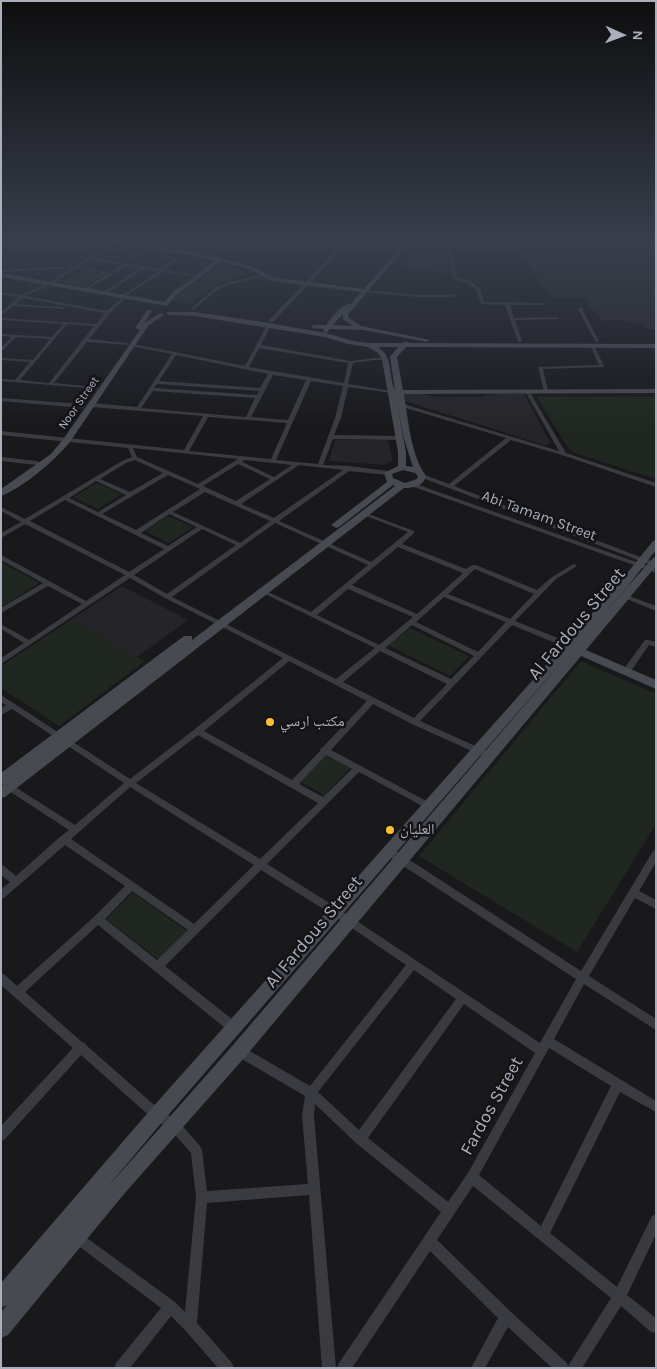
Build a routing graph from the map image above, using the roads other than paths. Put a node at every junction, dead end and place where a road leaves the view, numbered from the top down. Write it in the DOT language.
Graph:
graph roads {
  1 [pos="65,304"];
  2 [pos="117,304"];
  3 [pos="149,304"];
  4 [pos="155,304"];
  5 [pos="170,304"];
  6 [pos="197,304"];
  7 [pos="288,304"];
  8 [pos="351,304"];
  9 [pos="354,304"];
  10 [pos="507,304"];
  11 [pos="544,304"];
  12 [pos="12,305"];
  13 [pos="152,306"];
  14 [pos="192,308"];
  15 [pos="582,308"];
  16 [pos="93,309"];
  17 [pos="108,312"];
  18 [pos="1,314"];
  19 [pos="166,314"];
  20 [pos="557,318"];
  21 [pos="512,319"];
  22 [pos="1,320"];
  23 [pos="66,323"];
  24 [pos="270,323"];
  25 [pos="98,325"];
  26 [pos="364,328"];
  27 [pos="327,331"];
  28 [pos="1,335"];
  29 [pos="15,335"];
  30 [pos="400,335"];
  31 [pos="53,338"];
  32 [pos="85,340"];
  33 [pos="520,341"];
  34 [pos="594,343"];
  35 [pos="130,345"];
  36 [pos="367,345"];
  37 [pos="655,345"];
  38 [pos="258,346"];
  39 [pos="403,346"];
  40 [pos="1,351"];
  41 [pos="175,354"];
  42 [pos="1,359"];
  43 [pos="385,359"];
  44 [pos="34,360"];
  45 [pos="351,362"];
  46 [pos="246,368"];
  47 [pos="271,372"];
  48 [pos="309,379"];
  49 [pos="1,380"];
  50 [pos="17,381"];
  51 [pos="156,382"];
  52 [pos="51,383"];
  53 [pos="347,385"];
  54 [pos="96,388"];
  55 [pos="151,389"];
  56 [pos="262,390"];
  57 [pos="526,391"];
  58 [pos="546,391"];
  59 [pos="656,391"];
  60 [pos="396,392"];
  61 [pos="258,397"];
  62 [pos="1,399"];
  63 [pos="397,404"];
  64 [pos="92,405"];
  65 [pos="82,406"];
  66 [pos="138,409"];
  67 [pos="207,414"];
  68 [pos="248,417"];
  69 [pos="290,422"];
  70 [pos="1,433"];
  71 [pos="330,437"];
  72 [pos="399,438"];
  73 [pos="510,438"];
  74 [pos="58,439"];
  75 [pos="67,440"];
  76 [pos="130,447"];
  77 [pos="186,452"];
  78 [pos="564,454"];
  79 [pos="135,458"];
  80 [pos="244,458"];
  81 [pos="1,459"];
  82 [pos="273,461"];
  83 [pos="238,462"];
  84 [pos="37,463"];
  85 [pos="297,464"];
  86 [pos="320,466"];
  87 [pos="402,467"];
  88 [pos="349,468"];
  89 [pos="167,473"];
  90 [pos="420,473"];
  91 [pos="96,479"];
  92 [pos="274,479"];
  93 [pos="399,481"];
  94 [pos="656,485"];
  95 [pos="1,487"];
  96 [pos="449,487"];
  97 [pos="201,488"];
  98 [pos="1,493"];
  99 [pos="131,495"];
  100 [pos="65,498"];
  101 [pos="236,504"];
  102 [pos="1,509"];
  103 [pos="169,512"];
  104 [pos="98,514"];
  105 [pos="364,514"];
  106 [pos="274,520"];
  107 [pos="24,521"];
  108 [pos="201,527"];
  109 [pos="138,532"];
  110 [pos="1,536"];
  111 [pos="321,542"];
  112 [pos="656,543"];
  113 [pos="397,544"];
  114 [pos="240,546"];
  115 [pos="169,548"];
  116 [pos="1,558"];
  117 [pos="372,565"];
  118 [pos="650,565"];
  119 [pos="574,566"];
  120 [pos="467,572"];
  121 [pos="129,575"];
  122 [pos="47,583"];
  123 [pos="348,586"];
  124 [pos="262,591"];
  125 [pos="538,593"];
  126 [pos="443,594"];
  127 [pos="624,596"];
  128 [pos="167,597"];
  129 [pos="86,604"];
  130 [pos="656,609"];
  131 [pos="1,611"];
  132 [pos="312,615"];
  133 [pos="418,617"];
  134 [pos="216,622"];
  135 [pos="411,622"];
  136 [pos="511,622"];
  137 [pos="1,626"];
  138 [pos="29,643"];
  139 [pos="656,645"];
  140 [pos="378,648"];
  141 [pos="575,649"];
  142 [pos="479,656"];
  143 [pos="288,658"];
  144 [pos="1,662"];
  145 [pos="626,672"];
  146 [pos="338,682"];
  147 [pos="452,683"];
  148 [pos="656,685"];
  149 [pos="1,698"];
  150 [pos="372,700"];
  151 [pos="12,705"];
  152 [pos="1,712"];
  153 [pos="415,722"];
  154 [pos="198,731"];
  155 [pos="62,738"];
  156 [pos="324,750"];
  157 [pos="484,754"];
  158 [pos="358,768"];
  159 [pos="130,784"];
  160 [pos="294,784"];
  161 [pos="4,787"];
  162 [pos="324,802"];
  163 [pos="429,806"];
  164 [pos="76,830"];
  165 [pos="64,840"];
  166 [pos="656,854"];
  167 [pos="394,855"];
  168 [pos="260,865"];
  169 [pos="1,869"];
  170 [pos="15,881"];
  171 [pos="131,886"];
  172 [pos="633,892"];
  173 [pos="1,894"];
  174 [pos="656,905"];
  175 [pos="342,917"];
  176 [pos="98,919"];
  177 [pos="195,930"];
  178 [pos="412,965"];
  179 [pos="158,966"];
  180 [pos="1,978"];
  181 [pos="582,978"];
  182 [pos="18,992"];
  183 [pos="462,998"];
  184 [pos="655,1021"];
  185 [pos="234,1028"];
  186 [pos="81,1047"];
  187 [pos="545,1047"];
  188 [pos="239,1052"];
  189 [pos="618,1084"];
  190 [pos="311,1093"];
  191 [pos="656,1107"];
  192 [pos="158,1115"];
  193 [pos="173,1124"];
  194 [pos="1,1135"];
  195 [pos="360,1139"];
  196 [pos="472,1178"];
  197 [pos="314,1189"];
  198 [pos="202,1197"];
  199 [pos="450,1211"];
  200 [pos="655,1223"];
  201 [pos="543,1235"];
  202 [pos="76,1237"];
  203 [pos="429,1241"];
  204 [pos="620,1297"];
  205 [pos="1,1298"];
  206 [pos="170,1307"];
  207 [pos="506,1317"];
  208 [pos="190,1325"];
  209 [pos="656,1327"];
  210 [pos="1,1328"];
  211 [pos="121,1368"];
  212 [pos="227,1368"];
  213 [pos="329,1368"];
  214 [pos="344,1368"];
  215 [pos="478,1368"];
  216 [pos="562,1368"];
  217 [pos="574,1368"];
  1 -- 16 [label="street"];
  2 -- 17 [label="street"];
  3 -- 13 [label="main road"];
  4 -- 13 [label="main road"];
  5 -- 13 [label="main road"];
  5 -- 14 [label="main road"];
  5 -- 19 [label="main road"];
  6 -- 14 [label="street"];
  7 -- 24 [label="street"];
  8 -- 27 [label="main road"];
  9 -- 26 [label="main road"];
  10 -- 11 [label="street"];
  10 -- 21 [label="street"];
  12 -- 16 [label="street"];
  12 -- 18 [label="street"];
  13 -- 19 [label="main road"];
  13 -- 35 [label="main road, Noor Street"];
  14 -- 24 [label="main road"];
  15 -- 34 [label="street"];
  16 -- 17 [label="street"];
  17 -- 25 [label="street"];
  19 -- 24 [label="main road"];
  19 -- 35 [label="main road, Noor Street"];
  20 -- 21 [label="street"];
  21 -- 33 [label="street"];
  22 -- 23 [label="street"];
  23 -- 25 [label="street"];
  23 -- 31 [label="street"];
  24 -- 27 [label="main road"];
  24 -- 38 [label="street"];
  25 -- 32 [label="street"];
  26 -- 27 [label="main road"];
  26 -- 30 [label="main road"];
  27 -- 36 [label="main road"];
  28 -- 29 [label="street"];
  29 -- 31 [label="street"];
  29 -- 40 [label="street"];
  30 -- 33 [label="main road"];
  30 -- 39 [label="main road"];
  31 -- 44 [label="street"];
  32 -- 35 [label="street"];
  32 -- 52 [label="street"];
  33 -- 34 [label="main road"];
  34 -- 37 [label="main road"];
  34 -- 39 [label="main road"];
  34 -- 58 [label="street"];
  35 -- 41 [label="street"];
  35 -- 54 [label="main road, Noor Street"];
  35 -- 64 [label="main road, Noor Street"];
  36 -- 39 [label="main road"];
  36 -- 43 [label="main road"];
  38 -- 45 [label="street"];
  38 -- 46 [label="street"];
  39 -- 60 [label="main road"];
  41 -- 46 [label="street"];
  41 -- 51 [label="street"];
  42 -- 44 [label="street"];
  43 -- 45 [label="street"];
  43 -- 60 [label="main road"];
  44 -- 50 [label="street"];
  45 -- 53 [label="street"];
  46 -- 47 [label="street"];
  47 -- 48 [label="street"];
  47 -- 56 [label="street"];
  48 -- 53 [label="street"];
  48 -- 69 [label="street"];
  49 -- 50 [label="street"];
  50 -- 52 [label="street"];
  51 -- 55 [label="street"];
  51 -- 56 [label="street"];
  52 -- 54 [label="street"];
  53 -- 60 [label="street"];
  53 -- 71 [label="street"];
  54 -- 65 [label="main road, Noor Street"];
  55 -- 61 [label="street"];
  55 -- 66 [label="street"];
  56 -- 61 [label="street"];
  57 -- 58 [label="main road"];
  57 -- 60 [label="main road"];
  57 -- 78 [label="street"];
  58 -- 59 [label="main road"];
  60 -- 63 [label="main road"];
  61 -- 68 [label="street"];
  62 -- 65 [label="street"];
  63 -- 72 [label="main road"];
  63 -- 73 [label="street"];
  63 -- 90 [label="main road"];
  64 -- 66 [label="street"];
  64 -- 75 [label="main road, Noor Street"];
  65 -- 74 [label="main road, Noor Street"];
  66 -- 67 [label="street"];
  67 -- 68 [label="street"];
  67 -- 77 [label="street"];
  68 -- 69 [label="street"];
  69 -- 82 [label="street"];
  70 -- 74 [label="street, Abi Tamam Street"];
  71 -- 72 [label="street"];
  71 -- 86 [label="street"];
  72 -- 87 [label="main road"];
  73 -- 78 [label="street"];
  73 -- 96 [label="street"];
  74 -- 75 [label="street, Abi Tamam Street"];
  74 -- 84 [label="main road, Noor Street"];
  75 -- 76 [label="street, Abi Tamam Street"];
  75 -- 98 [label="main road, Noor Street"];
  76 -- 77 [label="street, Abi Tamam Street"];
  76 -- 79 [label="street"];
  77 -- 80 [label="street, Abi Tamam Street"];
  78 -- 94 [label="street"];
  79 -- 89 [label="street"];
  79 -- 91 [label="street"];
  80 -- 82 [label="street, Abi Tamam Street"];
  80 -- 83 [label="street"];
  81 -- 84 [label="street"];
  82 -- 85 [label="street, Abi Tamam Street"];
  83 -- 92 [label="street"];
  83 -- 97 [label="street"];
  84 -- 95 [label="main road, Noor Street"];
  85 -- 86 [label="street, Abi Tamam Street"];
  85 -- 92 [label="street"];
  86 -- 88 [label="street, Abi Tamam Street"];
  87 -- 90 [label="main road"];
  87 -- 93 [label="main road"];
  88 -- 93 [label="street, Abi Tamam Street"];
  88 -- 106 [label="street"];
  89 -- 97 [label="street"];
  89 -- 99 [label="street"];
  90 -- 93 [label="main road"];
  90 -- 96 [label="street, Abi Tamam Street"];
  91 -- 99 [label="street"];
  91 -- 100 [label="street"];
  92 -- 101 [label="street"];
  93 -- 105 [label="main road"];
  93 -- 111 [label="main road"];
  93 -- 118 [label="street, Abi Tamam Street"];
  96 -- 118 [label="street, Abi Tamam Street"];
  97 -- 101 [label="street"];
  97 -- 103 [label="street"];
  99 -- 104 [label="street"];
  100 -- 104 [label="street"];
  100 -- 107 [label="street"];
  101 -- 106 [label="street"];
  102 -- 107 [label="street"];
  103 -- 108 [label="street"];
  103 -- 109 [label="street"];
  104 -- 109 [label="street"];
  105 -- 111 [label="main road"];
  105 -- 113 [label="street"];
  106 -- 111 [label="street"];
  106 -- 114 [label="street"];
  107 -- 110 [label="street"];
  107 -- 121 [label="street"];
  108 -- 114 [label="street"];
  108 -- 115 [label="street"];
  109 -- 115 [label="street"];
  111 -- 117 [label="street"];
  111 -- 124 [label="main road"];
  111 -- 134 [label="main road"];
  112 -- 118 [label="main road, Al Fardous Street"];
  113 -- 117 [label="street"];
  113 -- 120 [label="street"];
  114 -- 128 [label="street"];
  115 -- 121 [label="street"];
  116 -- 122 [label="street"];
  117 -- 123 [label="street"];
  118 -- 127 [label="main road, Al Fardous Street"];
  118 -- 141 [label="main road, Al Fardous Street"];
  119 -- 125 [label="street"];
  120 -- 125 [label="street"];
  120 -- 126 [label="street"];
  121 -- 128 [label="street"];
  121 -- 129 [label="street"];
  122 -- 129 [label="street"];
  122 -- 131 [label="street"];
  123 -- 132 [label="street"];
  123 -- 133 [label="street"];
  124 -- 132 [label="street"];
  124 -- 134 [label="main road"];
  125 -- 136 [label="street"];
  126 -- 133 [label="street"];
  126 -- 136 [label="street"];
  127 -- 130 [label="street"];
  127 -- 141 [label="main road, Al Fardous Street"];
  128 -- 134 [label="street"];
  129 -- 138 [label="street"];
  132 -- 140 [label="street"];
  133 -- 135 [label="street"];
  134 -- 143 [label="street"];
  134 -- 155 [label="main road"];
  135 -- 140 [label="street"];
  135 -- 142 [label="street"];
  136 -- 141 [label="street"];
  136 -- 142 [label="street"];
  137 -- 138 [label="street"];
  138 -- 144 [label="street"];
  139 -- 145 [label="street"];
  140 -- 146 [label="street"];
  140 -- 147 [label="street"];
  141 -- 145 [label="main road"];
  141 -- 157 [label="main road, Al Fardous Street"];
  142 -- 147 [label="street"];
  143 -- 146 [label="street"];
  143 -- 154 [label="street"];
  145 -- 148 [label="main road"];
  146 -- 150 [label="street"];
  147 -- 153 [label="street"];
  149 -- 151 [label="street"];
  150 -- 153 [label="street"];
  150 -- 156 [label="street"];
  151 -- 152 [label="street"];
  151 -- 155 [label="street"];
  153 -- 157 [label="street"];
  154 -- 159 [label="street"];
  154 -- 160 [label="street"];
  155 -- 159 [label="street"];
  155 -- 161 [label="main road"];
  156 -- 158 [label="street"];
  156 -- 160 [label="street"];
  157 -- 163 [label="main road, Al Fardous Street"];
  157 -- 167 [label="main road, Al Fardous Street"];
  158 -- 162 [label="street"];
  158 -- 163 [label="street"];
  159 -- 164 [label="street"];
  159 -- 168 [label="street"];
  160 -- 162 [label="street"];
  161 -- 164 [label="street"];
  162 -- 168 [label="street"];
  163 -- 167 [label="main road, Al Fardous Street"];
  164 -- 165 [label="street"];
  165 -- 170 [label="street"];
  165 -- 171 [label="street"];
  166 -- 172 [label="street, Fardos Street"];
  167 -- 175 [label="main road, Al Fardous Street"];
  167 -- 181 [label="street"];
  168 -- 175 [label="street"];
  168 -- 177 [label="street"];
  169 -- 170 [label="street"];
  170 -- 173 [label="street"];
  171 -- 176 [label="street"];
  171 -- 177 [label="street"];
  172 -- 174 [label="street"];
  172 -- 181 [label="street, Fardos Street"];
  175 -- 178 [label="street"];
  175 -- 185 [label="main road, Al Fardous Street"];
  175 -- 188 [label="main road, Al Fardous Street"];
  176 -- 179 [label="street"];
  176 -- 182 [label="street"];
  177 -- 179 [label="street"];
  178 -- 183 [label="street"];
  178 -- 190 [label="street"];
  179 -- 185 [label="street"];
  180 -- 182 [label="street"];
  181 -- 184 [label="street"];
  181 -- 187 [label="street, Fardos Street"];
  182 -- 186 [label="street"];
  183 -- 187 [label="street"];
  183 -- 195 [label="street"];
  185 -- 192 [label="main road, Al Fardous Street"];
  186 -- 192 [label="street"];
  186 -- 194 [label="street"];
  187 -- 189 [label="street"];
  187 -- 196 [label="street, Fardos Street"];
  188 -- 190 [label="street"];
  188 -- 193 [label="main road, Al Fardous Street"];
  189 -- 191 [label="street"];
  189 -- 201 [label="street"];
  190 -- 195 [label="street"];
  190 -- 197 [label="street"];
  192 -- 193 [label="street"];
  192 -- 205 [label="main road, Al Fardous Street"];
  193 -- 198 [label="street"];
  193 -- 202 [label="main road, Al Fardous Street"];
  195 -- 199 [label="street"];
  196 -- 199 [label="street, Fardos Street"];
  196 -- 201 [label="street"];
  197 -- 198 [label="street"];
  197 -- 213 [label="street"];
  198 -- 208 [label="street"];
  199 -- 203 [label="street, Fardos Street"];
  200 -- 204 [label="street"];
  201 -- 204 [label="street"];
  202 -- 206 [label="street"];
  202 -- 210 [label="main road, Al Fardous Street"];
  203 -- 207 [label="street"];
  203 -- 214 [label="street, Fardos Street"];
  204 -- 209 [label="street"];
  204 -- 217 [label="street"];
  206 -- 208 [label="street"];
  206 -- 211 [label="street"];
  207 -- 215 [label="street"];
  207 -- 216 [label="street"];
  208 -- 212 [label="street"];
}
